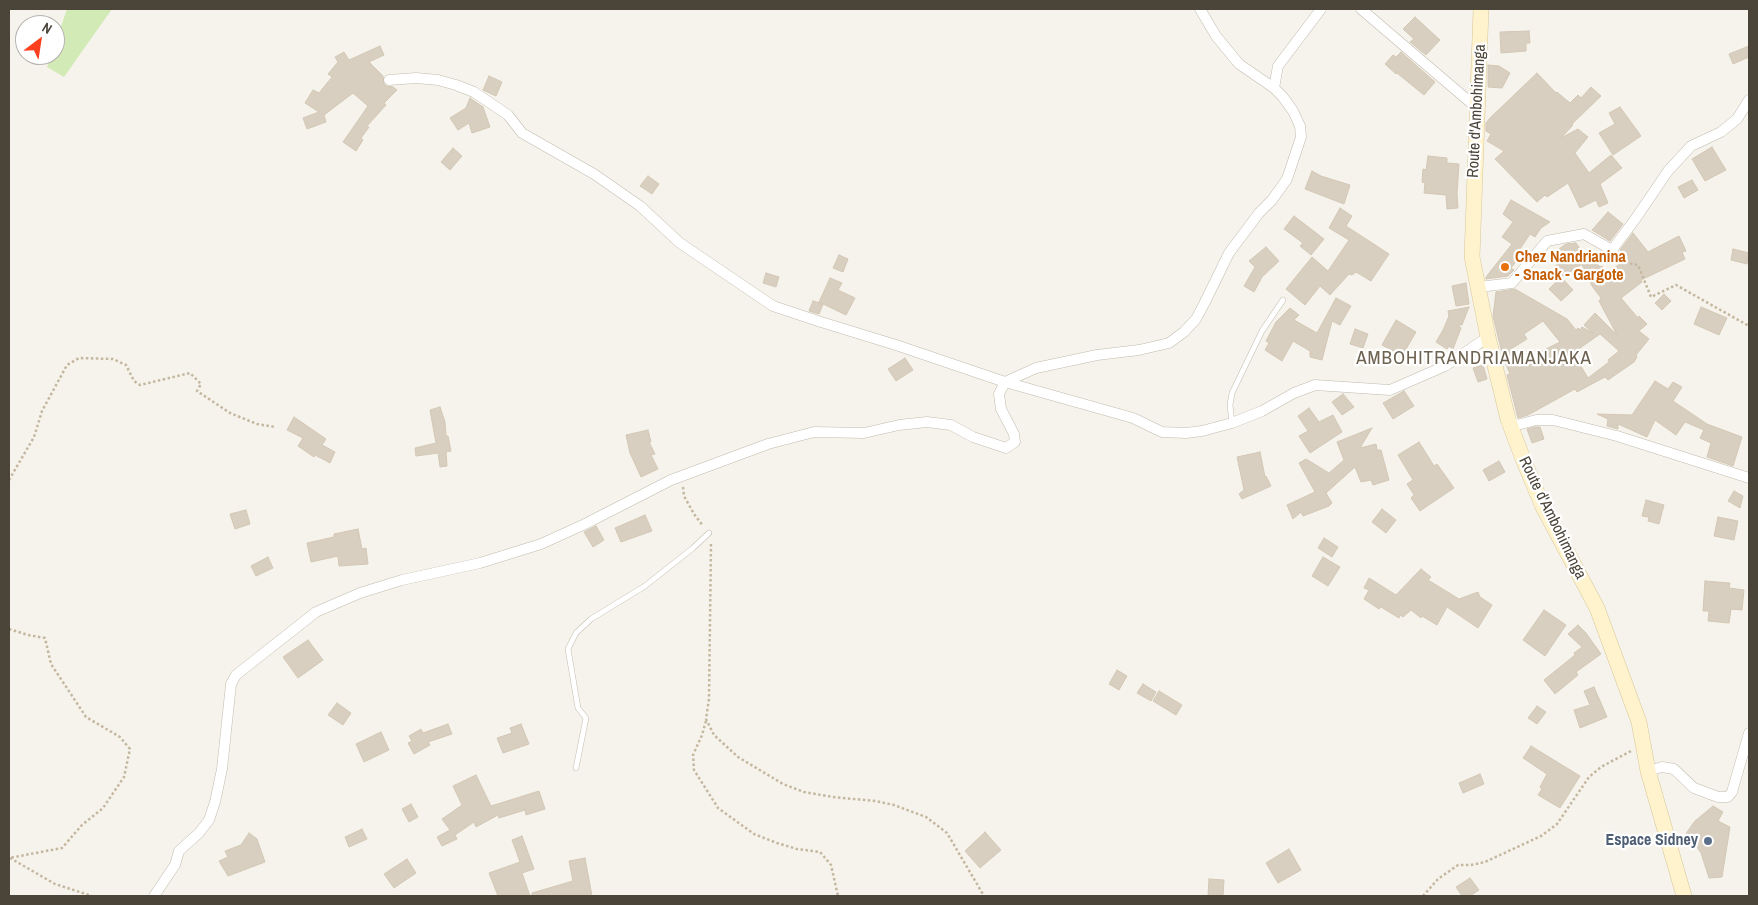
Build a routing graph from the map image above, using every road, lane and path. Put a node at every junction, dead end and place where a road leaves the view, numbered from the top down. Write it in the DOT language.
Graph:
graph roads {
  1 [pos="1200,9"];
  2 [pos="1321,9"];
  3 [pos="1361,9"];
  4 [pos="1481,9"];
  5 [pos="390,80"];
  6 [pos="1274,88"];
  7 [pos="1749,100"];
  8 [pos="1477,108"];
  9 [pos="1612,250"];
  10 [pos="1479,288"];
  11 [pos="1283,300"];
  12 [pos="1749,326"];
  13 [pos="1488,337"];
  14 [pos="1005,382"];
  15 [pos="1508,419"];
  16 [pos="1232,423"];
  17 [pos="274,427"];
  18 [pos="687,473"];
  19 [pos="1749,478"];
  20 [pos="9,480"];
  21 [pos="709,533"];
  22 [pos="9,629"];
  23 [pos="706,720"];
  24 [pos="1749,733"];
  25 [pos="1643,744"];
  26 [pos="576,768"];
  27 [pos="1648,771"];
  28 [pos="9,858"];
  29 [pos="92,896"];
  30 [pos="154,896"];
  31 [pos="838,896"];
  32 [pos="984,896"];
  33 [pos="1423,896"];
  34 [pos="1684,896"];
  1 -- 6 [label="street"];
  2 -- 6 [label="street"];
  3 -- 8 [label="street"];
  4 -- 8 [label="street, Route d'Ambohimanga"];
  5 -- 14 [label="street"];
  6 -- 14 [label="street"];
  7 -- 9 [label="street"];
  8 -- 10 [label="street, Route d'Ambohimanga"];
  9 -- 10 [label="street"];
  9 -- 12 [label="path"];
  10 -- 13 [label="street, Route d'Ambohimanga"];
  11 -- 16 [label="lane"];
  13 -- 15 [label="street, Route d'Ambohimanga"];
  13 -- 16 [label="street"];
  14 -- 16 [label="street"];
  14 -- 18 [label="street"];
  15 -- 19 [label="street"];
  15 -- 25 [label="street, Route d'Ambohimanga"];
  17 -- 20 [label="path"];
  18 -- 21 [label="path"];
  18 -- 30 [label="street"];
  21 -- 23 [label="path"];
  21 -- 26 [label="lane"];
  22 -- 28 [label="path"];
  23 -- 31 [label="path"];
  23 -- 32 [label="path"];
  24 -- 27 [label="street"];
  25 -- 27 [label="street, Route d'Ambohimanga"];
  25 -- 33 [label="path"];
  27 -- 34 [label="street, Route d'Ambohimanga"];
  28 -- 29 [label="path"];
}
